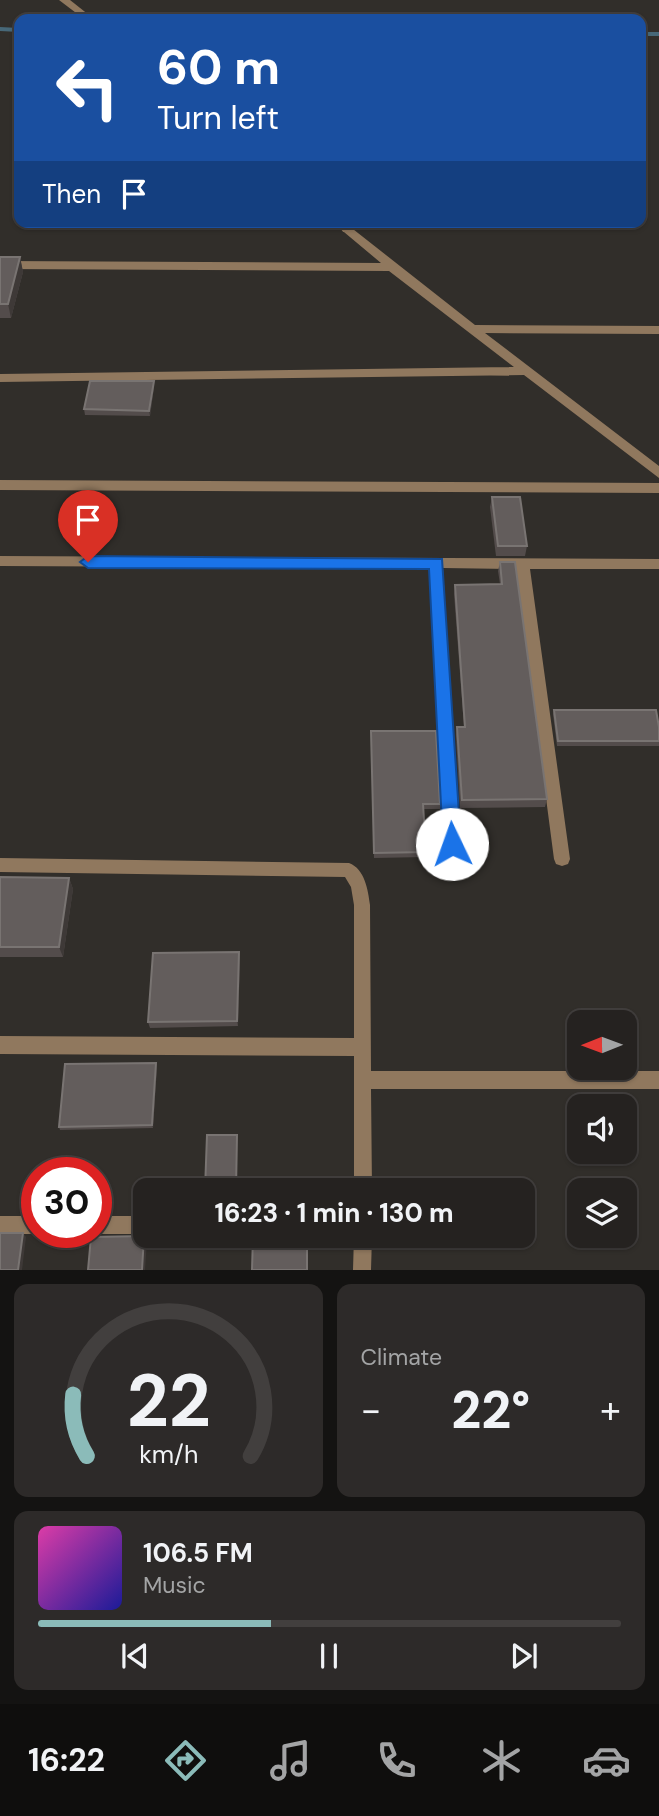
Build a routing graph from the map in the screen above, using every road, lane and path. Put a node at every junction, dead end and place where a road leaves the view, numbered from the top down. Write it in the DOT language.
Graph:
graph roads {
  1 [pos="64,0"];
  2 [pos="82,14"];
  3 [pos="352,228"];
  4 [pos="0,265"];
  5 [pos="392,267"];
  6 [pos="472,330"];
  7 [pos="659,330"];
  8 [pos="526,371"];
  9 [pos="0,378"];
  10 [pos="659,473"];
  11 [pos="0,485"];
  12 [pos="659,488"];
  13 [pos="0,561"];
  14 [pos="436,563"];
  15 [pos="522,563"];
  16 [pos="659,564"];
  17 [pos="452,844"];
  18 [pos="562,859"];
  19 [pos="0,865"];
  20 [pos="0,1045"];
  21 [pos="364,1047"];
  22 [pos="365,1080"];
  23 [pos="659,1080"];
  24 [pos="363,1178"];
  25 [pos="0,1225"];
  26 [pos="21,1225"];
  27 [pos="112,1225"];
  28 [pos="133,1225"];
  29 [pos="363,1248"];
  30 [pos="362,1270"];
  1 -- 2 [label="street"];
  3 -- 5 [label="street"];
  4 -- 5 [label="street"];
  5 -- 6 [label="street"];
  6 -- 7 [label="street"];
  6 -- 8 [label="street"];
  8 -- 9 [label="street"];
  8 -- 10 [label="street"];
  11 -- 12 [label="street"];
  13 -- 14 [label="street"];
  14 -- 15 [label="street"];
  14 -- 17 [label="street"];
  15 -- 16 [label="street"];
  15 -- 18 [label="street"];
  19 -- 21 [label="street"];
  20 -- 21 [label="street"];
  21 -- 22 [label="street"];
  22 -- 23 [label="street"];
  22 -- 24 [label="street"];
  25 -- 26 [label="street"];
  27 -- 28 [label="street"];
  29 -- 30 [label="street"];
}
